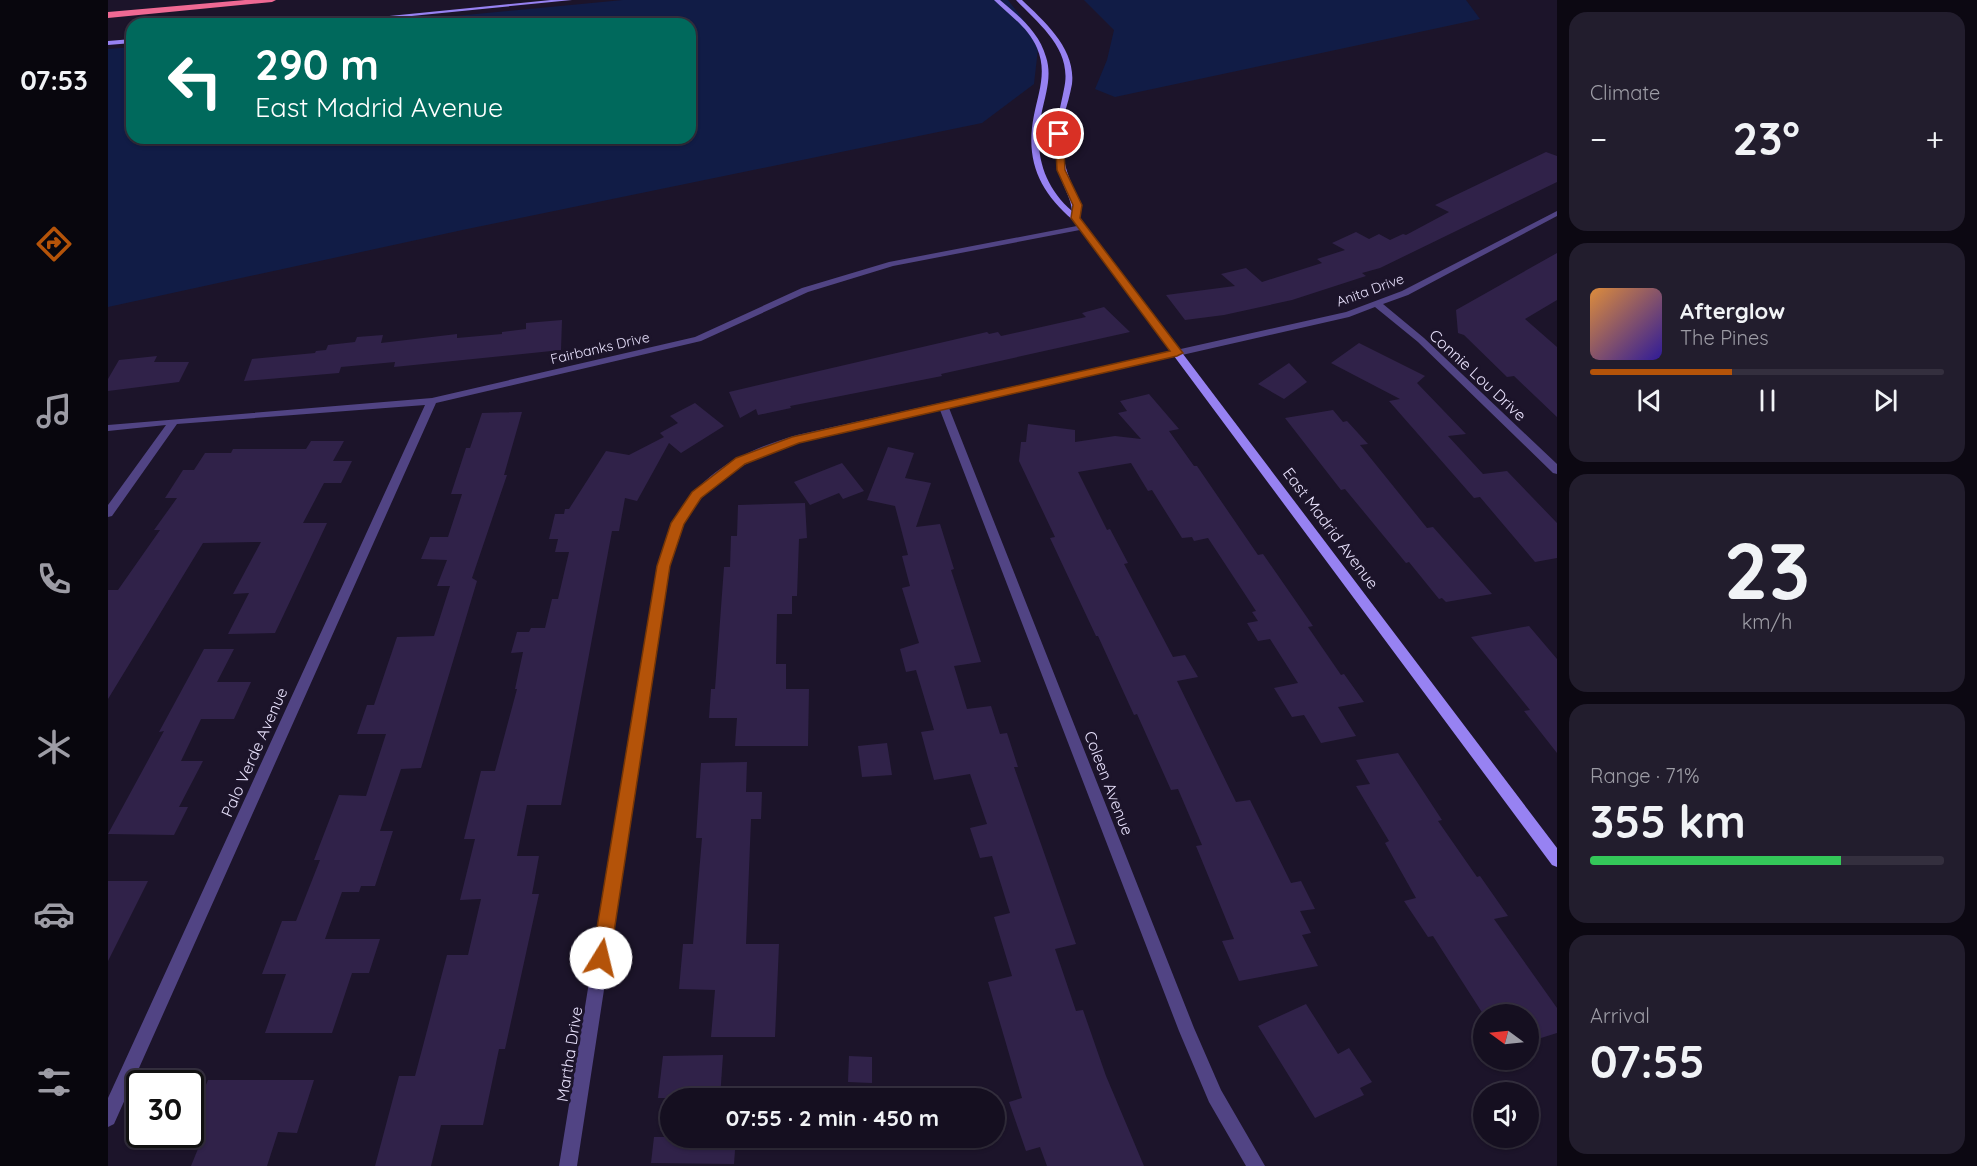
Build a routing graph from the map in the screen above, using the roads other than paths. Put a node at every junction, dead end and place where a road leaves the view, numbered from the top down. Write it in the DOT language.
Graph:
graph roads {
  1 [pos="272,0"];
  2 [pos="568,0"];
  3 [pos="997,0"];
  4 [pos="1019,0"];
  5 [pos="108,15"];
  6 [pos="376,18"];
  7 [pos="126,42"];
  8 [pos="108,43"];
  9 [pos="1557,213"];
  10 [pos="1079,223"];
  11 [pos="1377,304"];
  12 [pos="1177,353"];
  13 [pos="432,401"];
  14 [pos="943,405"];
  15 [pos="174,421"];
  16 [pos="108,428"];
  17 [pos="1557,470"];
  18 [pos="108,513"];
  19 [pos="1556,855"];
  20 [pos="108,1118"];
  21 [pos="568,1166"];
  22 [pos="1256,1166"];
  1 -- 5 [label="highway"];
  2 -- 6 [label="street"];
  3 -- 10 [label="street, East Madrid Avenue"];
  4 -- 10 [label="street, East Madrid Avenue"];
  7 -- 8 [label="street"];
  9 -- 11 [label="street, Anita Drive"];
  10 -- 12 [label="street, East Madrid Avenue"];
  10 -- 13 [label="street, Fairbanks Drive"];
  11 -- 12 [label="street, Anita Drive"];
  11 -- 17 [label="street, Connie Lou Drive"];
  12 -- 14 [label="street, Martha Drive"];
  12 -- 19 [label="street, East Madrid Avenue"];
  13 -- 15 [label="street, Fairbanks Drive"];
  13 -- 20 [label="street, Palo Verde Avenue"];
  14 -- 21 [label="street, Martha Drive"];
  14 -- 22 [label="street, Coleen Avenue"];
  15 -- 16 [label="street, Fairbanks Drive"];
  15 -- 18 [label="street"];
}
